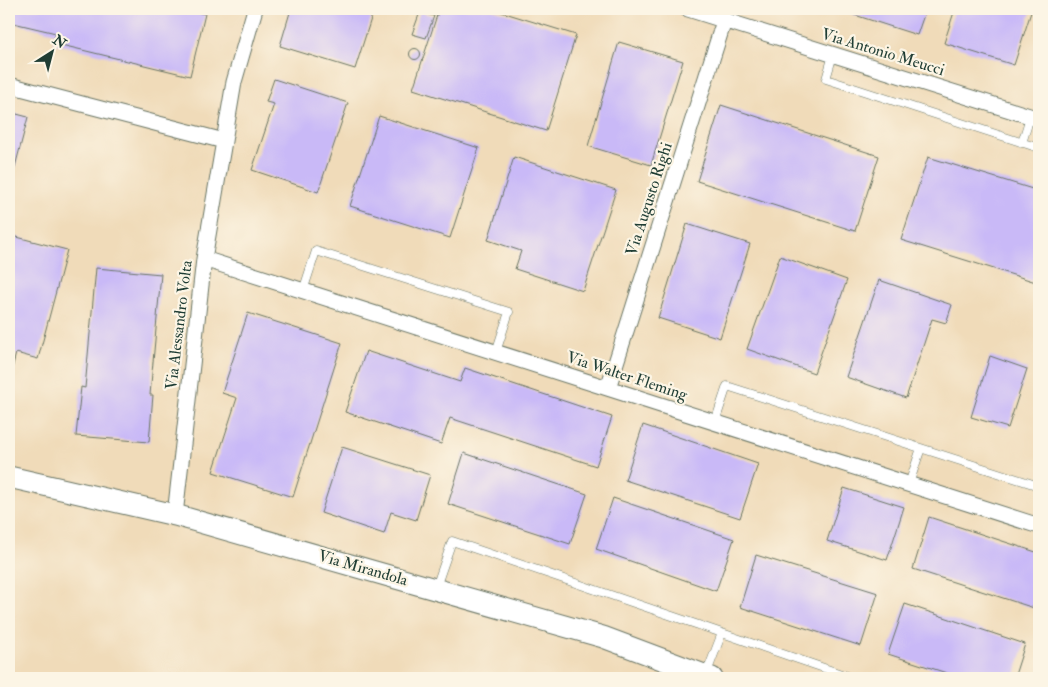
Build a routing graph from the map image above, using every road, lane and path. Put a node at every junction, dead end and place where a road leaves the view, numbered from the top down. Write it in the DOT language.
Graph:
graph roads {
  1 [pos="255,9"];
  2 [pos="688,9"];
  3 [pos="724,21"];
  4 [pos="833,55"];
  5 [pos="9,85"];
  6 [pos="1035,118"];
  7 [pos="224,141"];
  8 [pos="1022,143"];
  9 [pos="1039,148"];
  10 [pos="204,259"];
  11 [pos="303,291"];
  12 [pos="496,352"];
  13 [pos="608,388"];
  14 [pos="715,422"];
  15 [pos="921,448"];
  16 [pos="9,477"];
  17 [pos="909,484"];
  18 [pos="1039,486"];
  19 [pos="175,515"];
  20 [pos="1039,526"];
  21 [pos="435,589"];
  22 [pos="722,632"];
  23 [pos="709,677"];
  24 [pos="853,678"];
  1 -- 7 [label="street, Via Alessandro Volta"];
  2 -- 3 [label="street, Via Antonio Meucci"];
  3 -- 4 [label="street, Via Antonio Meucci"];
  3 -- 13 [label="street, Via Augusto Righi"];
  4 -- 6 [label="street, Via Antonio Meucci"];
  4 -- 8 [label="lane"];
  5 -- 7 [label="street"];
  6 -- 8 [label="lane"];
  7 -- 10 [label="street, Via Alessandro Volta"];
  8 -- 9 [label="lane"];
  10 -- 11 [label="street, Via Walter Fleming"];
  10 -- 19 [label="street, Via Alessandro Volta"];
  11 -- 12 [label="street, Via Walter Fleming"];
  11 -- 12 [label="lane"];
  12 -- 13 [label="street, Via Walter Fleming"];
  13 -- 14 [label="street, Via Walter Fleming"];
  14 -- 15 [label="lane"];
  14 -- 17 [label="street, Via Walter Fleming"];
  15 -- 17 [label="lane"];
  15 -- 18 [label="lane"];
  16 -- 19 [label="street, Via Mirandola"];
  17 -- 20 [label="street, Via Walter Fleming"];
  19 -- 21 [label="street, Via Mirandola"];
  21 -- 22 [label="lane"];
  21 -- 23 [label="street, Via Mirandola"];
  22 -- 23 [label="lane"];
  22 -- 24 [label="lane"];
}
